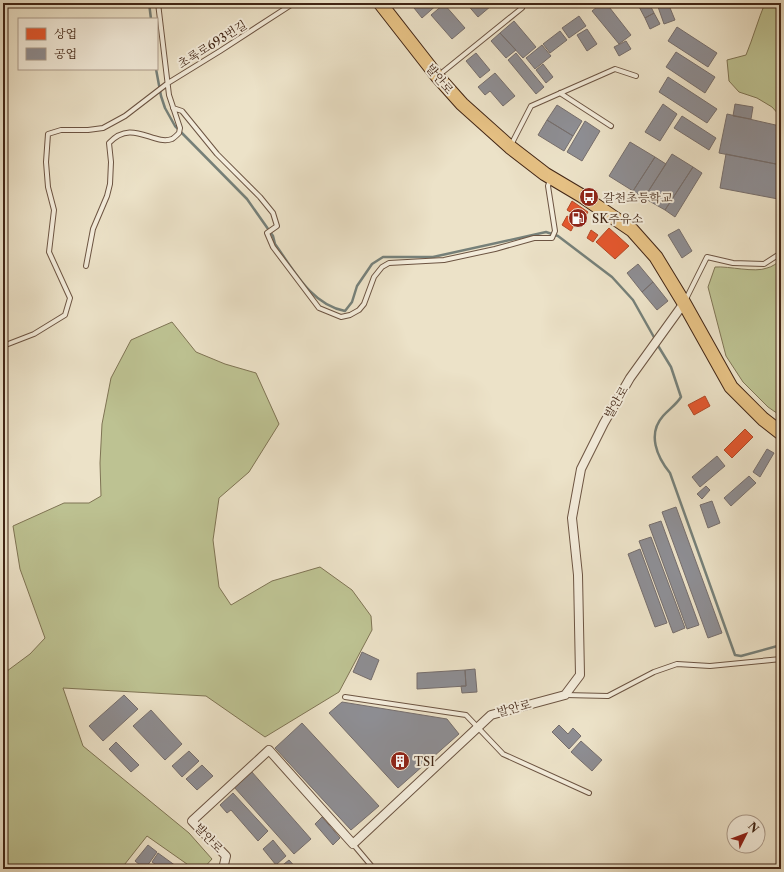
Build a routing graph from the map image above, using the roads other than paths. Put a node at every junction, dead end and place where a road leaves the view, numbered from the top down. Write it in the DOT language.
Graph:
graph roads {
  1 [pos="158,3"];
  2 [pos="294,3"];
  3 [pos="380,3"];
  4 [pos="522,8"];
  5 [pos="437,76"];
  6 [pos="636,76"];
  7 [pos="168,83"];
  8 [pos="560,93"];
  9 [pos="173,108"];
  10 [pos="611,126"];
  11 [pos="510,147"];
  12 [pos="552,178"];
  13 [pos="781,253"];
  14 [pos="86,266"];
  15 [pos="684,303"];
  16 [pos="3,346"];
  17 [pos="781,433"];
  18 [pos="781,659"];
  19 [pos="565,695"];
  20 [pos="345,697"];
  21 [pos="478,726"];
  22 [pos="589,793"];
  23 [pos="353,844"];
  24 [pos="224,868"];
  25 [pos="374,869"];
  1 -- 7 [label="lane"];
  2 -- 7 [label="lane, 초록로693번길"];
  3 -- 5 [label="main road, 발안로"];
  4 -- 5 [label="lane"];
  5 -- 11 [label="main road, 발안로"];
  6 -- 8 [label="lane"];
  7 -- 9 [label="lane"];
  7 -- 16 [label="lane, 초록로693번길"];
  8 -- 10 [label="lane"];
  8 -- 11 [label="lane"];
  9 -- 12 [label="lane"];
  9 -- 14 [label="lane"];
  11 -- 12 [label="main road, 발안로"];
  12 -- 15 [label="main road, 발안로"];
  13 -- 15 [label="lane, 발안로"];
  15 -- 17 [label="main road, 발안로"];
  15 -- 19 [label="street, 발안로"];
  18 -- 19 [label="lane"];
  19 -- 21 [label="street, 발안로"];
  20 -- 21 [label="lane"];
  21 -- 22 [label="lane"];
  21 -- 23 [label="street, 발안로"];
  23 -- 24 [label="street, 발안로"];
  23 -- 25 [label="lane"];
}
